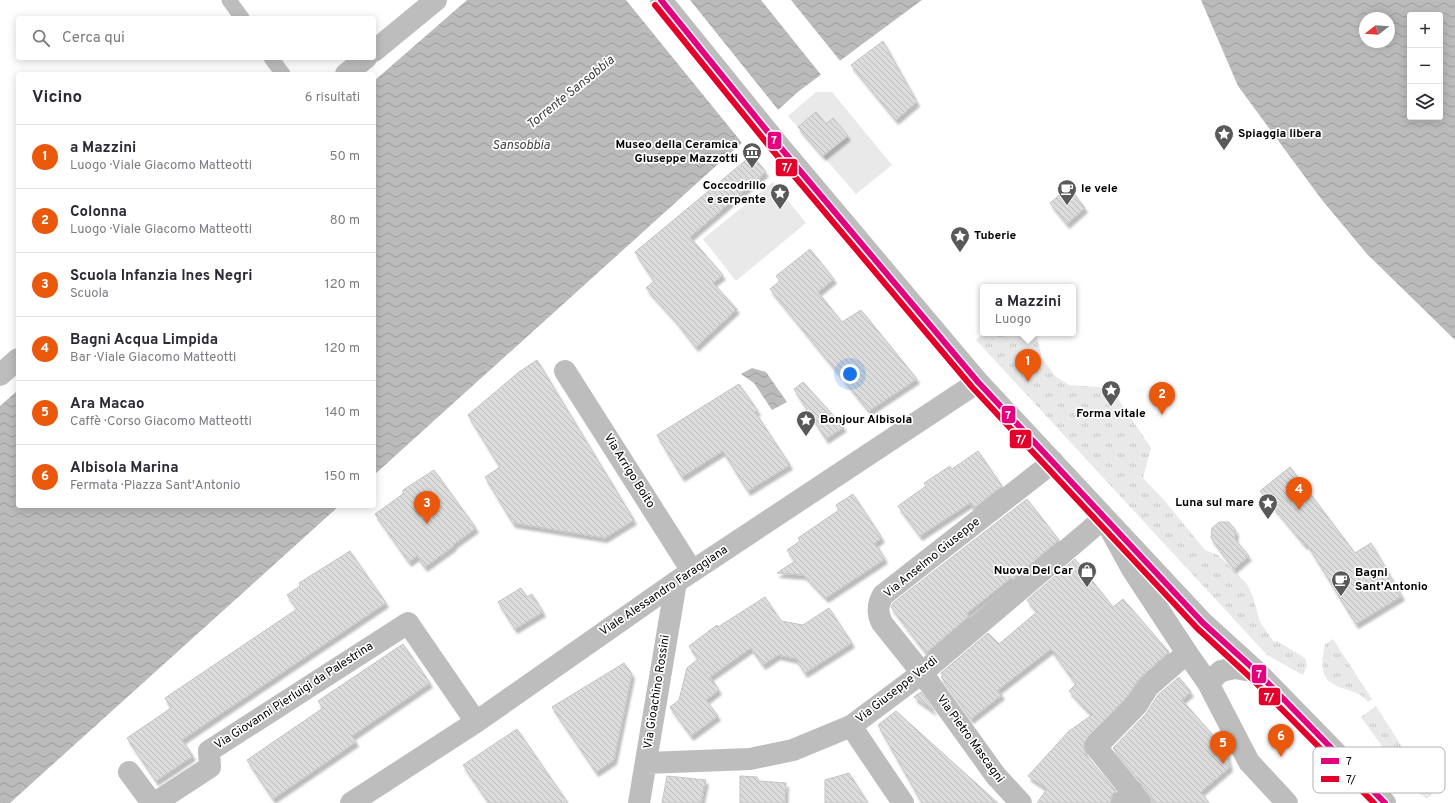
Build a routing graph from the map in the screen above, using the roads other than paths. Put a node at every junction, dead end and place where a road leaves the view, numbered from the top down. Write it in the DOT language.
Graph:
graph roads {
  1 [pos="229,0"];
  2 [pos="436,0"];
  3 [pos="661,0"];
  4 [pos="241,16"];
  5 [pos="376,49"];
  6 [pos="272,60"];
  7 [pos="364,60"];
  8 [pos="282,72"];
  9 [pos="348,72"];
  10 [pos="16,361"];
  11 [pos="565,371"];
  12 [pos="0,375"];
  13 [pos="978,382"];
  14 [pos="1053,462"];
  15 [pos="1104,518"];
  16 [pos="684,576"];
  17 [pos="1186,653"];
  18 [pos="1257,672"];
  19 [pos="922,673"];
  20 [pos="1208,683"];
  21 [pos="476,722"];
  22 [pos="851,726"];
  23 [pos="1330,747"];
  24 [pos="646,763"];
  25 [pos="129,772"];
  26 [pos="1375,793"];
  27 [pos="1132,799"];
  28 [pos="154,803"];
  29 [pos="351,803"];
  30 [pos="639,803"];
  31 [pos="903,803"];
  32 [pos="1021,803"];
  33 [pos="1287,803"];
  34 [pos="1385,803"];
  1 -- 4 [label="lane"];
  2 -- 5 [label="street"];
  3 -- 13 [label="street"];
  6 -- 8 [label="lane"];
  7 -- 9 [label="street"];
  10 -- 12 [label="street"];
  11 -- 16 [label="street, Via Arrigo Boito"];
  13 -- 14 [label="street"];
  13 -- 16 [label="street, Viale Alessandro Faraggiana"];
  14 -- 15 [label="street"];
  14 -- 19 [label="street, Via Anselmo Giuseppe"];
  15 -- 17 [label="street"];
  15 -- 18 [label="street"];
  15 -- 19 [label="street, Via Giuseppe Verdi"];
  16 -- 21 [label="street, Viale Alessandro Faraggiana"];
  16 -- 24 [label="street, Via Gioachino Rossini"];
  17 -- 20 [label="street"];
  17 -- 27 [label="street"];
  18 -- 20 [label="street"];
  18 -- 23 [label="street"];
  19 -- 22 [label="street, Via Giuseppe Verdi"];
  19 -- 32 [label="street, Via Pietro Mascagni"];
  20 -- 33 [label="street"];
  21 -- 28 [label="street, Via Giovanni Pierluigi da Palestrina"];
  21 -- 29 [label="street, Viale Alessandro Faraggiana"];
  22 -- 24 [label="street, Via Giuseppe Verdi"];
  22 -- 31 [label="street"];
  24 -- 30 [label="street, Via Gioachino Rossini"];
  25 -- 28 [label="street, Via Giovanni Pierluigi da Palestrina"];
  26 -- 34 [label="street"];
}
